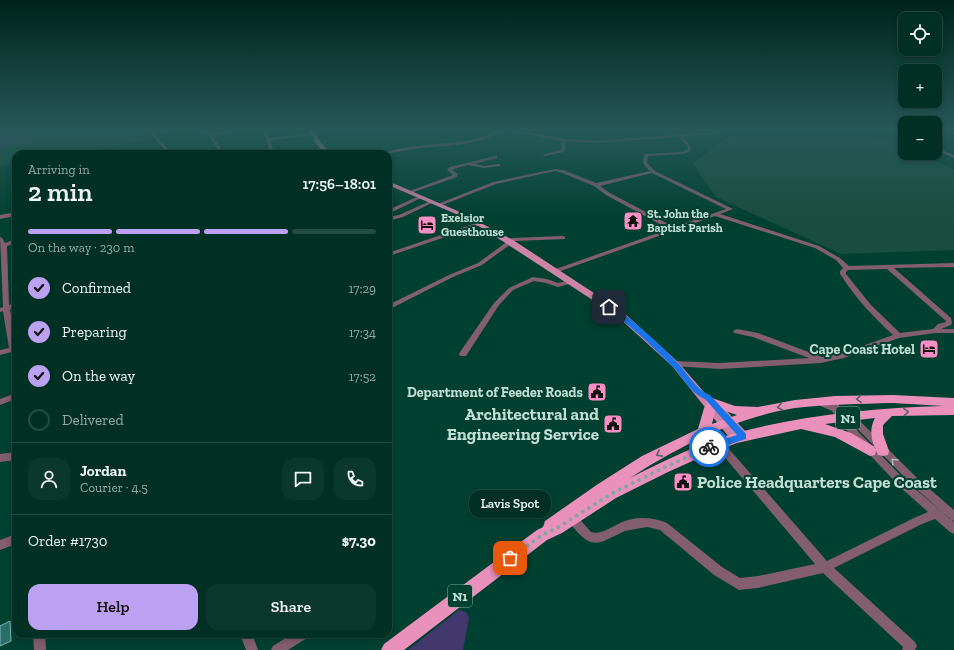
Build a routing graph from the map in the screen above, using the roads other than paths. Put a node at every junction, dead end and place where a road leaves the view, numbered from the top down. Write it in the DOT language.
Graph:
graph roads {
  1 [pos="486,159"];
  2 [pos="646,159"];
  3 [pos="468,164"];
  4 [pos="498,165"];
  5 [pos="653,172"];
  6 [pos="392,185"];
  7 [pos="596,185"];
  8 [pos="409,192"];
  9 [pos="421,197"];
  10 [pos="435,203"];
  11 [pos="392,210"];
  12 [pos="12,215"];
  13 [pos="717,215"];
  14 [pos="0,217"];
  15 [pos="392,218"];
  16 [pos="479,224"];
  17 [pos="673,229"];
  18 [pos="563,238"];
  19 [pos="0,239"];
  20 [pos="12,242"];
  21 [pos="510,242"];
  22 [pos="4,245"];
  23 [pos="392,253"];
  24 [pos="954,265"];
  25 [pos="847,268"];
  26 [pos="890,268"];
  27 [pos="555,271"];
  28 [pos="571,282"];
  29 [pos="392,306"];
  30 [pos="3,309"];
  31 [pos="737,331"];
  32 [pos="935,331"];
  33 [pos="954,331"];
  34 [pos="898,336"];
  35 [pos="12,341"];
  36 [pos="12,349"];
  37 [pos="0,353"];
  38 [pos="463,354"];
  39 [pos="821,360"];
  40 [pos="675,364"];
  41 [pos="12,398"];
  42 [pos="0,402"];
  43 [pos="954,402"];
  44 [pos="711,405"];
  45 [pos="954,410"];
  46 [pos="760,411"];
  47 [pos="840,411"];
  48 [pos="889,412"];
  49 [pos="727,424"];
  50 [pos="798,425"];
  51 [pos="704,432"];
  52 [pos="739,437"];
  53 [pos="719,444"];
  54 [pos="870,450"];
  55 [pos="883,451"];
  56 [pos="12,456"];
  57 [pos="0,458"];
  58 [pos="936,514"];
  59 [pos="954,516"];
  60 [pos="572,518"];
  61 [pos="954,529"];
  62 [pos="542,535"];
  63 [pos="12,540"];
  64 [pos="0,545"];
  65 [pos="825,567"];
  66 [pos="39,638"];
  67 [pos="248,638"];
  68 [pos="296,638"];
  69 [pos="912,649"];
  70 [pos="40,650"];
  71 [pos="252,650"];
  72 [pos="277,650"];
  73 [pos="390,650"];
  1 -- 3 [label="street"];
  2 -- 5 [label="street"];
  3 -- 4 [label="street"];
  3 -- 8 [label="street"];
  5 -- 7 [label="street"];
  5 -- 13 [label="street"];
  6 -- 8 [label="main road"];
  7 -- 10 [label="street"];
  7 -- 17 [label="street"];
  8 -- 9 [label="main road"];
  9 -- 10 [label="main road"];
  9 -- 11 [label="street"];
  10 -- 15 [label="street"];
  10 -- 16 [label="main road"];
  12 -- 14 [label="street"];
  13 -- 17 [label="street"];
  13 -- 25 [label="street"];
  16 -- 21 [label="main road"];
  16 -- 23 [label="street"];
  17 -- 27 [label="street"];
  18 -- 21 [label="street"];
  19 -- 22 [label="street"];
  20 -- 22 [label="street"];
  21 -- 27 [label="main road"];
  21 -- 29 [label="street"];
  22 -- 30 [label="street"];
  24 -- 26 [label="street"];
  25 -- 26 [label="street"];
  25 -- 34 [label="street"];
  26 -- 32 [label="street"];
  27 -- 28 [label="main road"];
  28 -- 38 [label="street"];
  28 -- 40 [label="main road"];
  30 -- 35 [label="street"];
  31 -- 39 [label="street"];
  32 -- 33 [label="street"];
  32 -- 34 [label="street"];
  34 -- 39 [label="street"];
  36 -- 37 [label="street"];
  39 -- 40 [label="street"];
  40 -- 44 [label="main road"];
  41 -- 42 [label="street"];
  43 -- 47 [label="highway, N1, one-way"];
  44 -- 46 [label="highway"];
  44 -- 49 [label="main road"];
  44 -- 51 [label="highway"];
  48 -- 45 [label="highway, N1, one-way"];
  47 -- 46 [label="highway, N1, one-way"];
  46 -- 49 [label="highway, N1"];
  47 -- 48 [label="highway, N1"];
  47 -- 50 [label="highway, N1"];
  47 -- 54 [label="street"];
  47 -- 55 [label="street"];
  48 -- 55 [label="highway"];
  49 -- 51 [label="highway, N1"];
  49 -- 52 [label="main road"];
  50 -- 52 [label="highway, N1"];
  50 -- 54 [label="highway"];
  51 -- 62 [label="highway, N1, one-way"];
  52 -- 53 [label="highway, N1"];
  53 -- 60 [label="highway, N1"];
  53 -- 65 [label="street"];
  54 -- 58 [label="street"];
  59 -- 55 [label="street, one-way"];
  56 -- 57 [label="street"];
  58 -- 61 [label="street"];
  58 -- 65 [label="street"];
  60 -- 62 [label="highway, N1"];
  60 -- 65 [label="street"];
  62 -- 73 [label="highway, N1"];
  63 -- 64 [label="street"];
  65 -- 69 [label="street"];
  66 -- 70 [label="street"];
  67 -- 71 [label="street"];
  68 -- 72 [label="street"];
}
